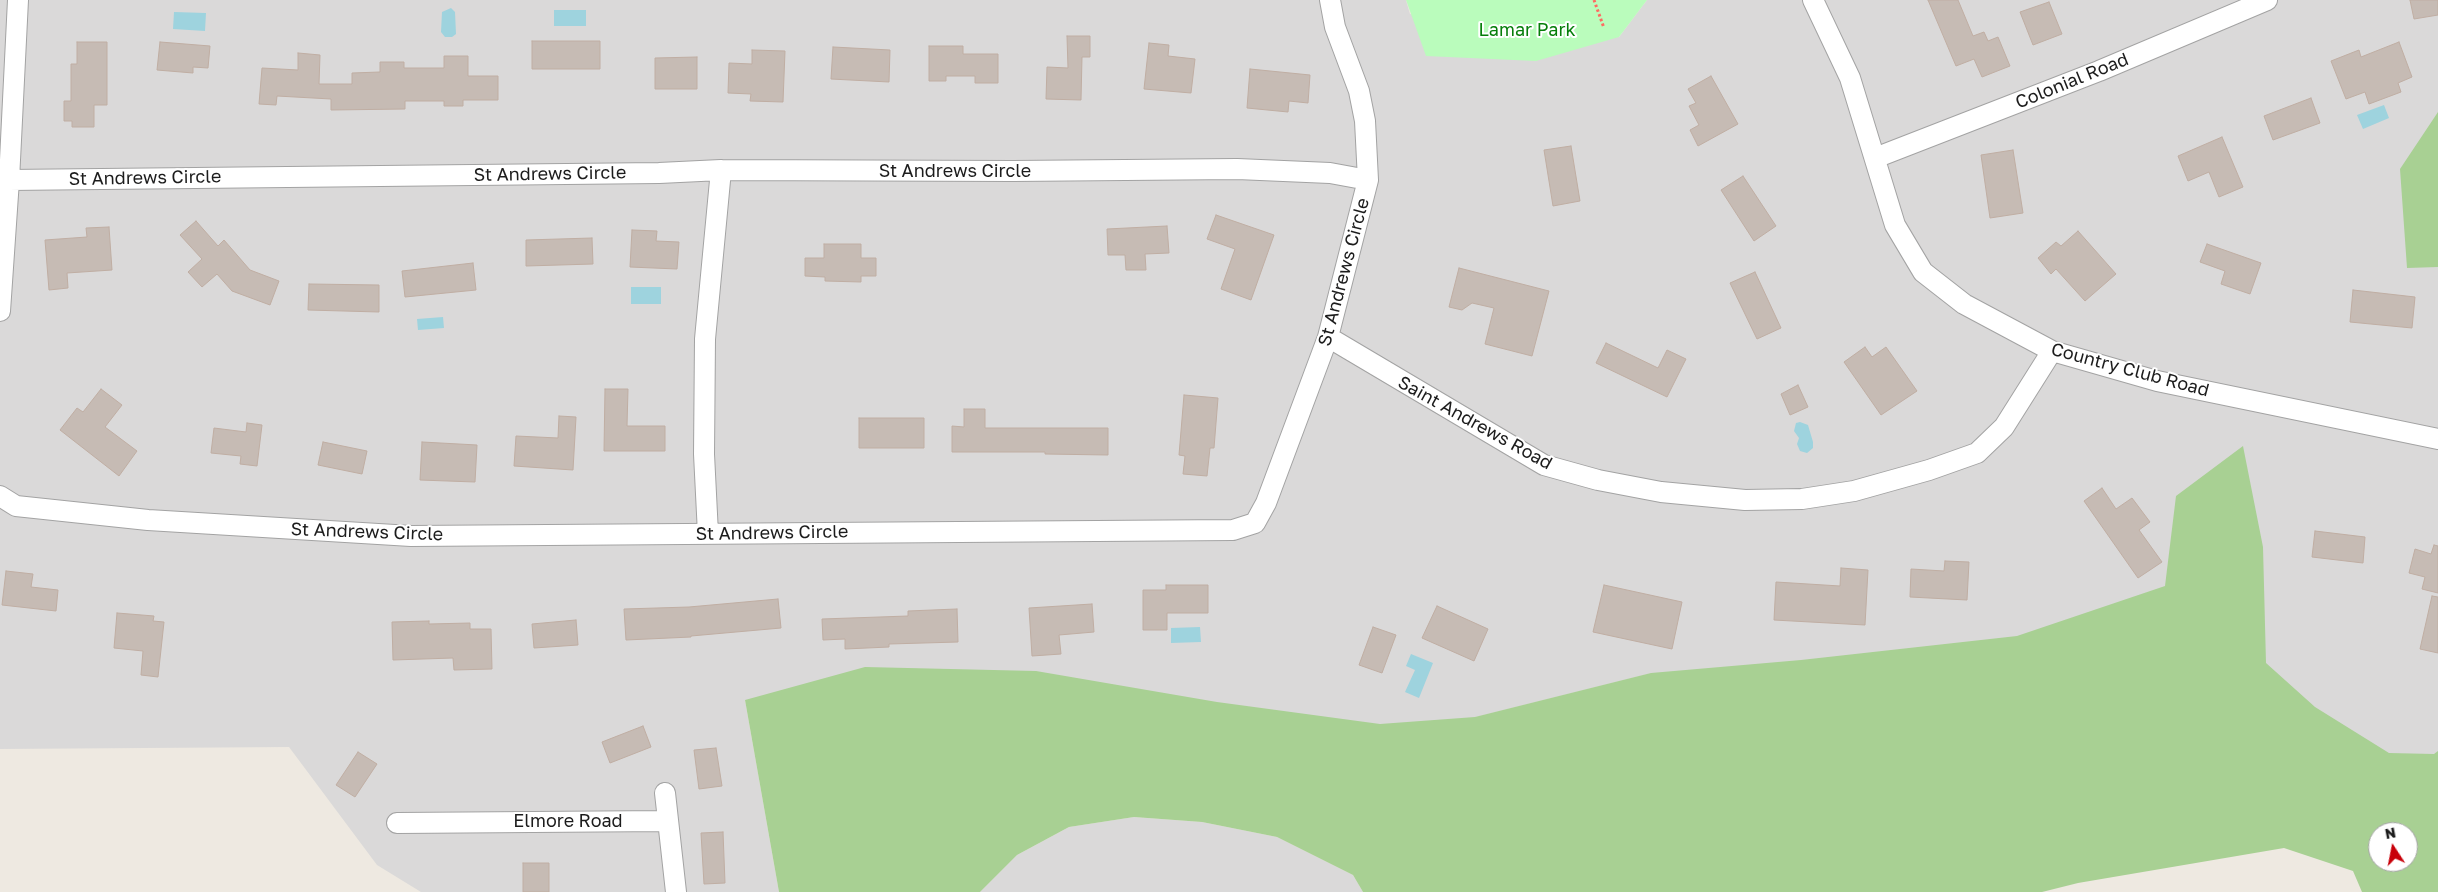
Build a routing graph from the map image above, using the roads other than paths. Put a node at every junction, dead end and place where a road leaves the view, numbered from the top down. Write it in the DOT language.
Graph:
graph roads {
  1 [pos="18,0"];
  2 [pos="1330,0"];
  3 [pos="1813,0"];
  4 [pos="2267,0"];
  5 [pos="8,35"];
  6 [pos="1875,158"];
  7 [pos="722,170"];
  8 [pos="9,180"];
  9 [pos="1368,180"];
  10 [pos="3,214"];
  11 [pos="0,311"];
  12 [pos="1328,338"];
  13 [pos="2052,351"];
  14 [pos="2438,439"];
  15 [pos="0,496"];
  16 [pos="708,534"];
  17 [pos="666,793"];
  18 [pos="667,821"];
  19 [pos="397,823"];
  20 [pos="676,892"];
  1 -- 5 [label="street"];
  2 -- 9 [label="street"];
  3 -- 6 [label="street, Country Club Road"];
  4 -- 6 [label="street, Colonial Road"];
  5 -- 8 [label="street"];
  6 -- 13 [label="street, Country Club Road"];
  7 -- 8 [label="street, St Andrews Circle"];
  7 -- 9 [label="street, St Andrews Circle"];
  7 -- 16 [label="street"];
  8 -- 10 [label="street"];
  9 -- 12 [label="street, St Andrews Circle"];
  10 -- 11 [label="street"];
  12 -- 13 [label="street, Saint Andrews Road"];
  12 -- 16 [label="street, St Andrews Circle"];
  13 -- 14 [label="street, Country Club Road"];
  15 -- 16 [label="street, St Andrews Circle"];
  17 -- 18 [label="street"];
  18 -- 19 [label="street, Elmore Road"];
  18 -- 20 [label="street"];
}
